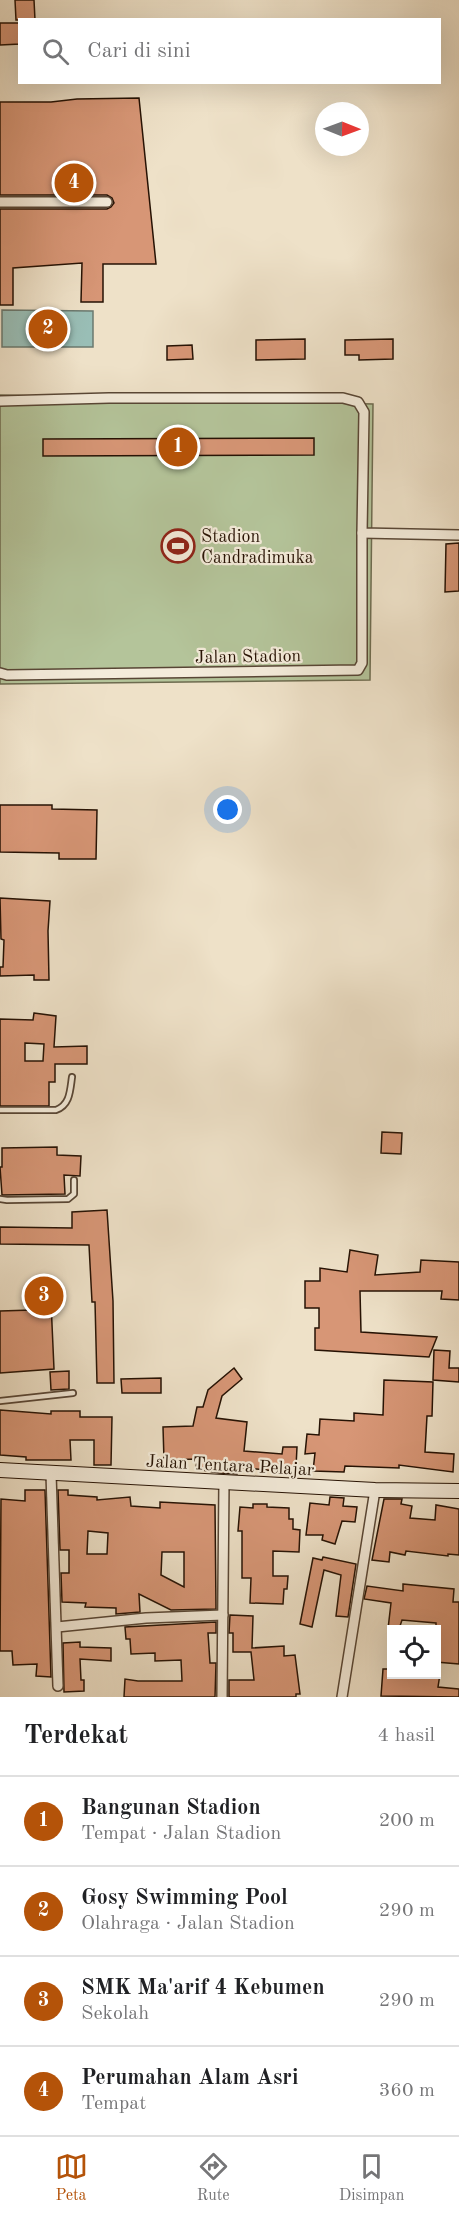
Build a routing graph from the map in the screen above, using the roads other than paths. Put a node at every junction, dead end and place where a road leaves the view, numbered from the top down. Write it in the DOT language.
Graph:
graph roads {
  1 [pos="0,202"];
  2 [pos="107,202"];
  3 [pos="0,401"];
  4 [pos="362,533"];
  5 [pos="459,535"];
  6 [pos="0,673"];
  7 [pos="72,1077"];
  8 [pos="0,1110"];
  9 [pos="74,1180"];
  10 [pos="0,1199"];
  11 [pos="73,1393"];
  12 [pos="0,1401"];
  13 [pos="0,1470"];
  14 [pos="51,1474"];
  15 [pos="224,1482"];
  16 [pos="375,1490"];
  17 [pos="459,1491"];
  18 [pos="223,1615"];
  19 [pos="57,1627"];
  20 [pos="58,1686"];
  21 [pos="222,1697"];
  22 [pos="342,1697"];
  1 -- 2 [label="street"];
  3 -- 4 [label="street, Jalan Stadion"];
  4 -- 5 [label="street"];
  4 -- 6 [label="street, Jalan Stadion"];
  7 -- 8 [label="lane"];
  9 -- 10 [label="lane"];
  11 -- 12 [label="lane"];
  13 -- 14 [label="main road, Jalan Tentara Pelajar"];
  14 -- 15 [label="main road, Jalan Tentara Pelajar"];
  14 -- 19 [label="street"];
  15 -- 16 [label="main road, Jalan Tentara Pelajar"];
  15 -- 18 [label="street"];
  16 -- 17 [label="main road, Jalan Tentara Pelajar"];
  16 -- 22 [label="street"];
  18 -- 19 [label="street"];
  18 -- 21 [label="street"];
  19 -- 20 [label="street"];
}
